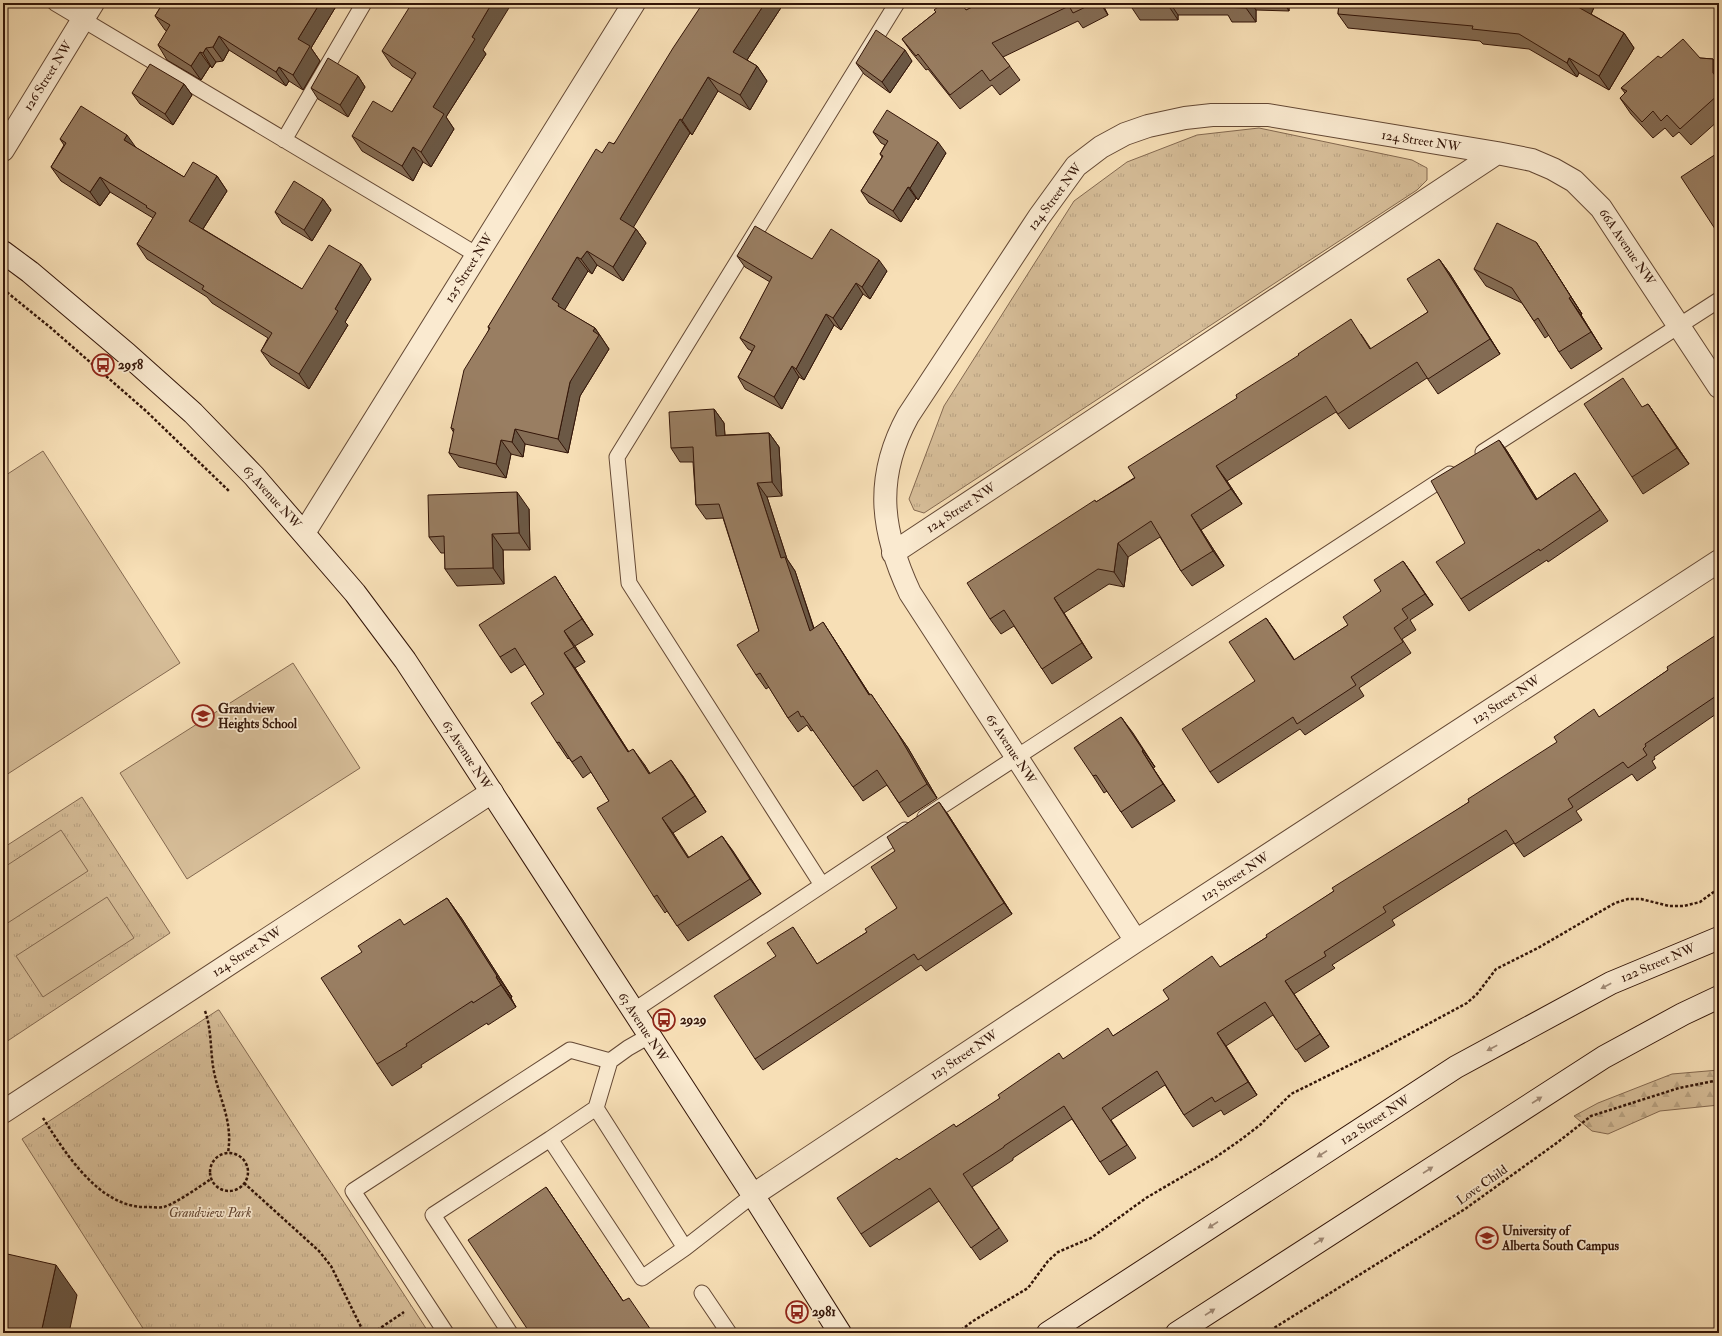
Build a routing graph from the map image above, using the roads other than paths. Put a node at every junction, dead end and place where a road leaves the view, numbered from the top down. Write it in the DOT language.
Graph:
graph roads {
  1 [pos="55,3"];
  2 [pos="364,3"];
  3 [pos="634,3"];
  4 [pos="898,3"];
  5 [pos="88,11"];
  6 [pos="284,140"];
  7 [pos="3,150"];
  8 [pos="1497,153"];
  9 [pos="3,252"];
  10 [pos="476,256"];
  11 [pos="1719,300"];
  12 [pos="1678,325"];
  13 [pos="1719,387"];
  14 [pos="1473,459"];
  15 [pos="1460,468"];
  16 [pos="304,533"];
  17 [pos="893,553"];
  18 [pos="1719,561"];
  19 [pos="1016,756"];
  20 [pos="492,792"];
  21 [pos="822,885"];
  22 [pos="1719,938"];
  23 [pos="1136,941"];
  24 [pos="1719,997"];
  25 [pos="633,1011"];
  26 [pos="649,1036"];
  27 [pos="610,1061"];
  28 [pos="596,1108"];
  29 [pos="3,1112"];
  30 [pos="550,1139"];
  31 [pos="753,1195"];
  32 [pos="685,1248"];
  33 [pos="702,1293"];
  34 [pos="446,1333"];
  35 [pos="510,1333"];
  36 [pos="729,1333"];
  37 [pos="840,1333"];
  38 [pos="1048,1333"];
  39 [pos="1177,1333"];
  1 -- 5 [label="lane"];
  2 -- 6 [label="lane"];
  3 -- 10 [label="street, 125 Street NW"];
  4 -- 21 [label="lane"];
  5 -- 6 [label="lane"];
  5 -- 7 [label="street, 126 Street NW"];
  6 -- 10 [label="lane"];
  8 -- 12 [label="street, 66A Avenue NW"];
  8 -- 17 [label="street, 124 Street NW"];
  8 -- 17 [label="street, 124 Street NW"];
  9 -- 16 [label="street, 63 Avenue NW"];
  10 -- 16 [label="street, 125 Street NW"];
  11 -- 12 [label="lane"];
  12 -- 13 [label="street, 66A Avenue NW"];
  12 -- 14 [label="lane"];
  15 -- 19 [label="lane"];
  16 -- 20 [label="street, 63 Avenue NW"];
  17 -- 19 [label="street, 65 Avenue NW"];
  18 -- 23 [label="street, 123 Street NW"];
  19 -- 21 [label="lane"];
  19 -- 23 [label="street, 65 Avenue NW"];
  20 -- 25 [label="street, 63 Avenue NW"];
  20 -- 29 [label="street, 124 Street NW"];
  21 -- 25 [label="lane"];
  22 -- 38 [label="street, 122 Street NW, one-way"];
  23 -- 31 [label="street, 123 Street NW"];
  39 -- 24 [label="street, one-way"];
  25 -- 26 [label="street, 63 Avenue NW"];
  26 -- 27 [label="lane"];
  26 -- 31 [label="street, 63 Avenue NW"];
  27 -- 28 [label="lane"];
  27 -- 34 [label="lane"];
  28 -- 30 [label="lane"];
  28 -- 32 [label="lane"];
  30 -- 32 [label="lane"];
  30 -- 35 [label="lane"];
  31 -- 32 [label="lane"];
  31 -- 37 [label="street, 63 Avenue NW"];
  33 -- 36 [label="lane"];
}
